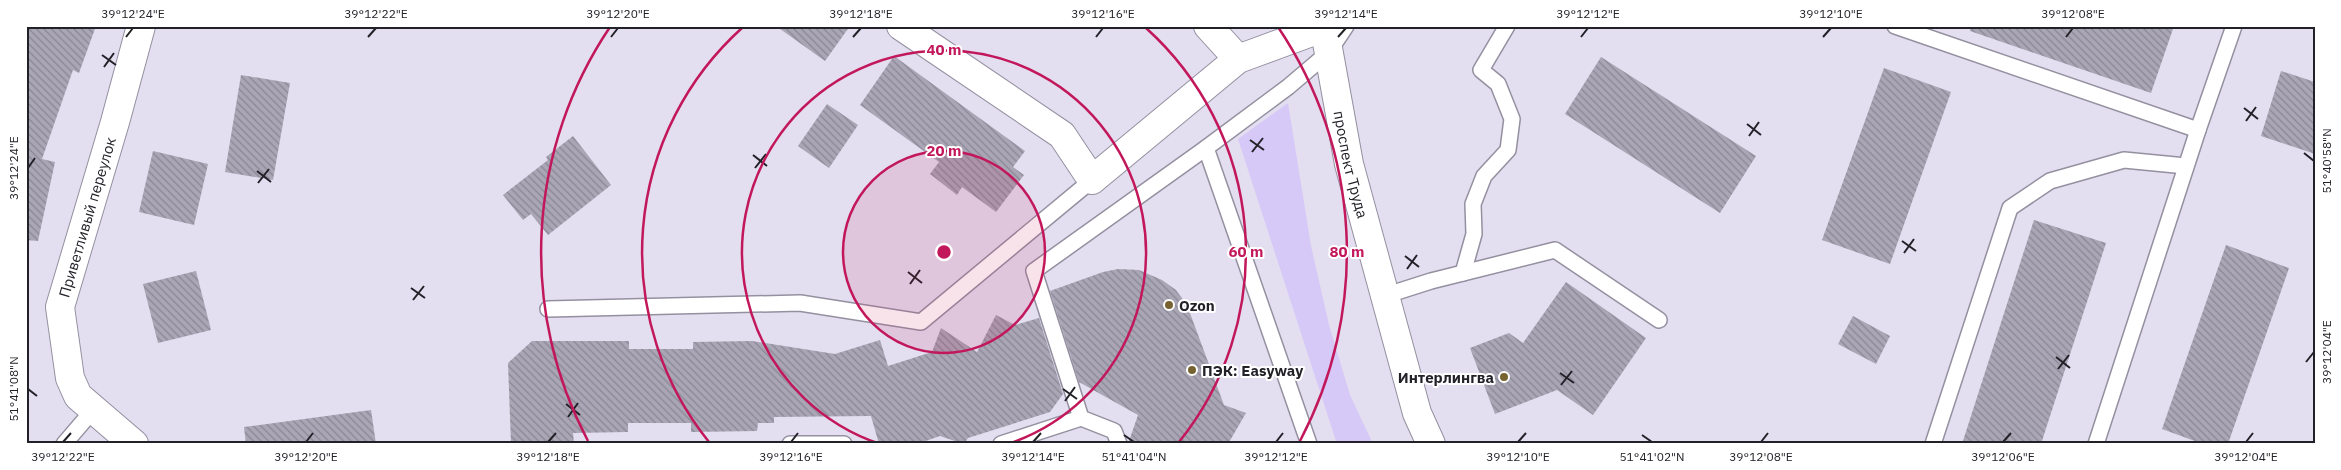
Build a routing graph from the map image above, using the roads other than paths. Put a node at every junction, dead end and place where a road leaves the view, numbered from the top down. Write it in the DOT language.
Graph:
graph roads {
  1 [pos="141,26"];
  2 [pos="901,26"];
  3 [pos="1208,26"];
  4 [pos="1507,26"];
  5 [pos="1895,26"];
  6 [pos="2234,26"];
  7 [pos="1331,33"];
  8 [pos="1238,59"];
  9 [pos="2198,130"];
  10 [pos="1206,148"];
  11 [pos="2186,166"];
  12 [pos="1092,180"];
  13 [pos="1463,273"];
  14 [pos="1384,296"];
  15 [pos="548,309"];
  16 [pos="1659,320"];
  17 [pos="94,409"];
  18 [pos="1080,418"];
  19 [pos="64,444"];
  20 [pos="134,444"];
  21 [pos="790,444"];
  22 [pos="844,444"];
  23 [pos="1001,444"];
  24 [pos="1119,444"];
  25 [pos="1309,444"];
  26 [pos="1430,444"];
  27 [pos="1933,444"];
  28 [pos="2096,444"];
  1 -- 17 [label="street, Приветливый переулок"];
  2 -- 12 [label="street"];
  3 -- 8 [label="street"];
  4 -- 13 [label="lane"];
  5 -- 9 [label="lane"];
  6 -- 9 [label="lane"];
  7 -- 8 [label="street"];
  7 -- 10 [label="lane"];
  7 -- 14 [label="street, проспект Труда"];
  8 -- 12 [label="street"];
  9 -- 11 [label="lane"];
  10 -- 18 [label="lane"];
  10 -- 25 [label="lane"];
  11 -- 27 [label="lane"];
  11 -- 28 [label="lane"];
  12 -- 15 [label="lane"];
  13 -- 14 [label="lane"];
  13 -- 16 [label="lane"];
  14 -- 26 [label="street, проспект Труда"];
  17 -- 19 [label="lane"];
  17 -- 20 [label="street, Приветливый переулок"];
  18 -- 23 [label="lane"];
  18 -- 24 [label="lane"];
  21 -- 22 [label="lane"];
}
